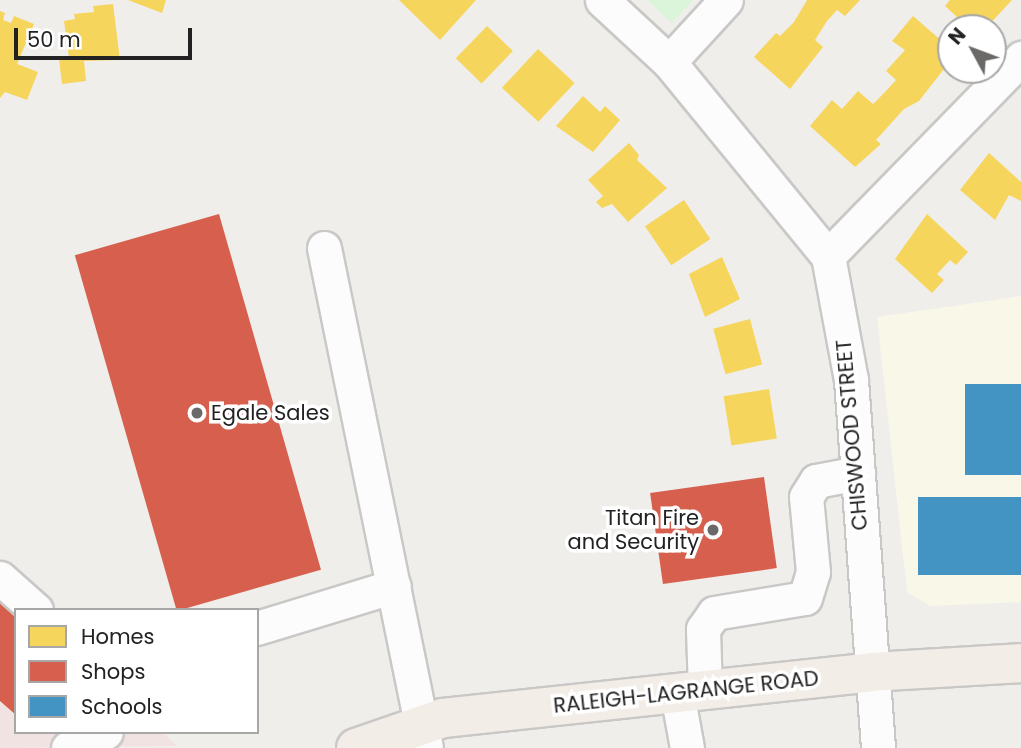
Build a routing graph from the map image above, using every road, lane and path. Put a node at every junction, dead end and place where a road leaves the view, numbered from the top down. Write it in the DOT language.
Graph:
graph roads {
  1 [pos="601,0"];
  2 [pos="726,0"];
  3 [pos="1021,58"];
  4 [pos="669,62"];
  5 [pos="324,248"];
  6 [pos="828,256"];
  7 [pos="858,473"];
  8 [pos="0,578"];
  9 [pos="394,586"];
  10 [pos="34,608"];
  11 [pos="259,627"];
  12 [pos="1021,663"];
  13 [pos="871,672"];
  14 [pos="691,691"];
  15 [pos="101,734"];
  16 [pos="424,737"];
  17 [pos="68,748"];
  18 [pos="356,748"];
  19 [pos="687,748"];
  20 [pos="878,748"];
  1 -- 4 [label="street, CHISWOOD STREET"];
  2 -- 4 [label="street"];
  3 -- 6 [label="street"];
  4 -- 6 [label="street, CHISWOOD STREET"];
  5 -- 9 [label="street"];
  6 -- 7 [label="street, CHISWOOD STREET"];
  7 -- 13 [label="street, CHISWOOD STREET"];
  7 -- 14 [label="street"];
  8 -- 10 [label="street"];
  9 -- 11 [label="street"];
  9 -- 16 [label="street"];
  12 -- 13 [label="main road, RALEIGH-LAGRANGE ROAD"];
  13 -- 14 [label="main road, RALEIGH-LAGRANGE ROAD"];
  13 -- 20 [label="street, CHISWOOD STREET"];
  14 -- 16 [label="main road, RALEIGH-LAGRANGE ROAD"];
  14 -- 19 [label="street"];
  15 -- 17 [label="street"];
  16 -- 18 [label="main road, RALEIGH-LAGRANGE ROAD"];
}
